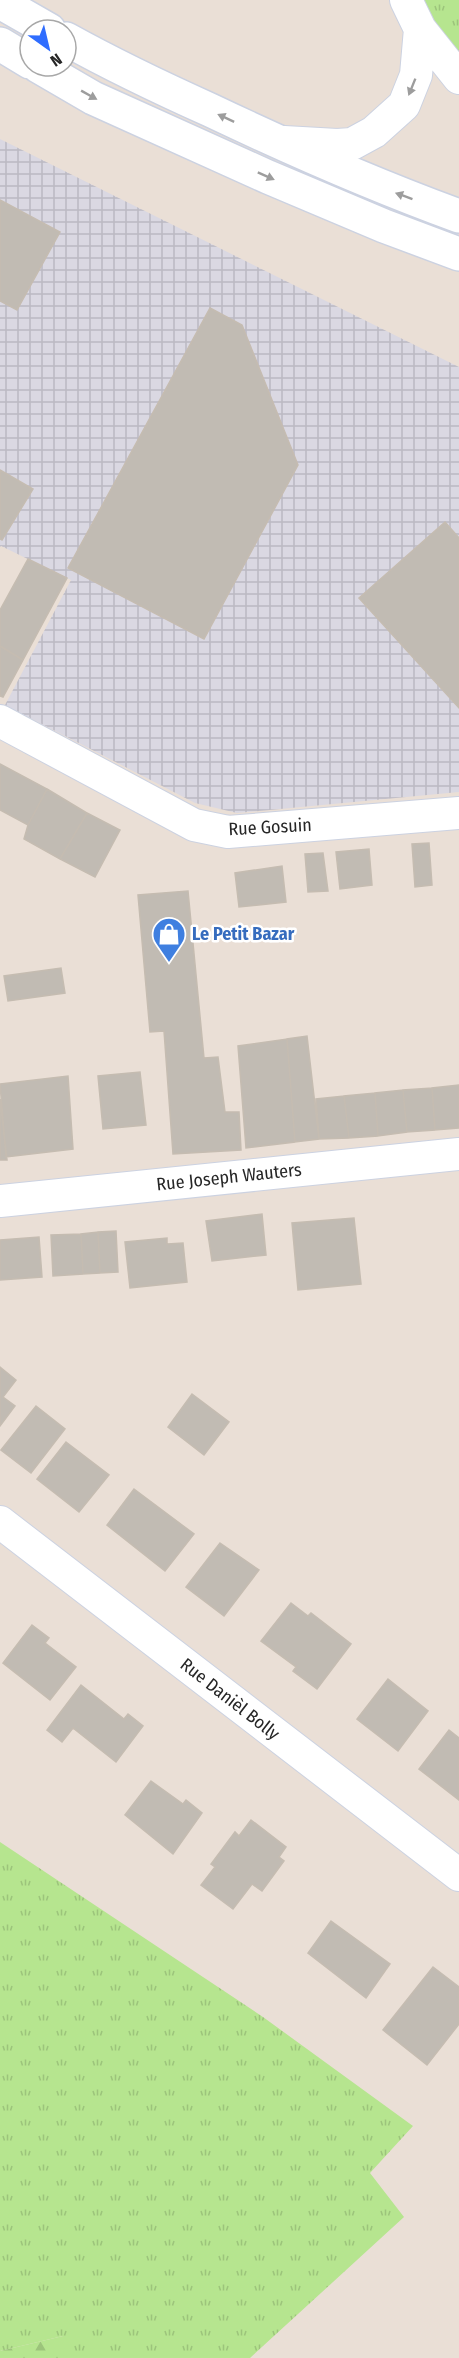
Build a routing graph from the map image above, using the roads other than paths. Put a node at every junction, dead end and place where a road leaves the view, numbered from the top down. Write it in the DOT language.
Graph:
graph roads {
  1 [pos="406,0"];
  2 [pos="0,2"];
  3 [pos="28,18"];
  4 [pos="420,29"];
  5 [pos="0,44"];
  6 [pos="78,46"];
  7 [pos="18,55"];
  8 [pos="59,78"];
  9 [pos="459,78"];
  10 [pos="276,141"];
  11 [pos="459,216"];
  12 [pos="459,254"];
  13 [pos="0,721"];
  14 [pos="459,813"];
  15 [pos="459,1154"];
  16 [pos="0,1201"];
  17 [pos="0,1522"];
  18 [pos="459,1875"];
  1 -- 4 [label="street"];
  2 -- 3 [label="main road"];
  4 -- 9 [label="street"];
  4 -- 10 [label="street, one-way"];
  5 -- 7 [label="main road"];
  10 -- 6 [label="main road, one-way"];
  8 -- 12 [label="main road, one-way"];
  11 -- 10 [label="main road, one-way"];
  13 -- 14 [label="street, Rue Gosuin"];
  15 -- 16 [label="street, Rue Joseph Wauters"];
  17 -- 18 [label="street, Rue Danièl Bolly"];
}
